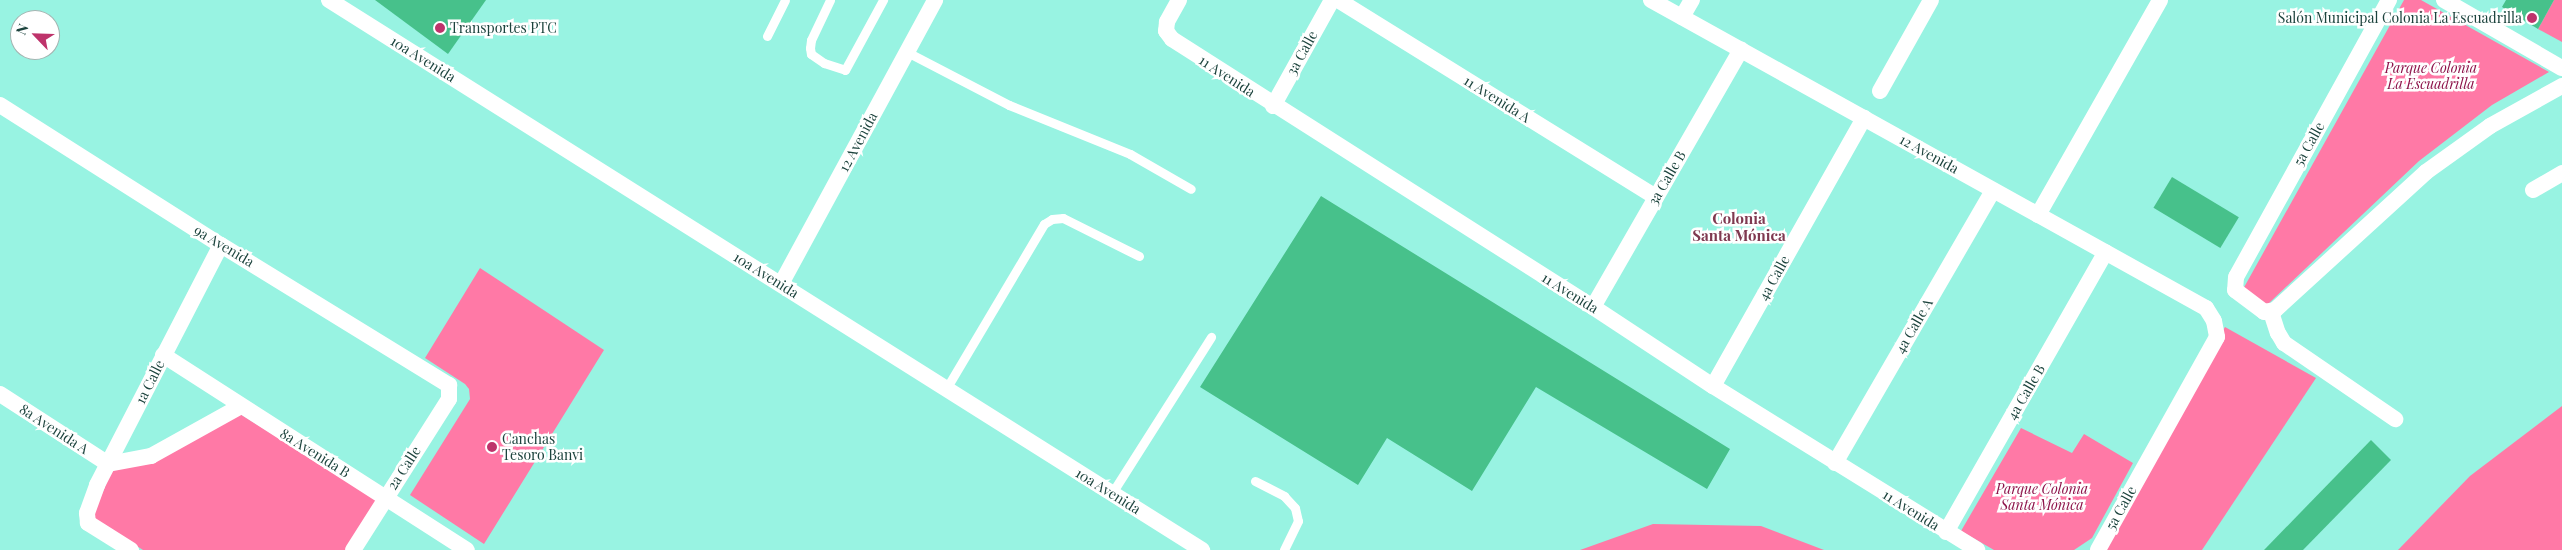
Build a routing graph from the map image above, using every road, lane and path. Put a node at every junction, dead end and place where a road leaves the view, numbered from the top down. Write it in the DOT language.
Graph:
graph roads {
  1 [pos="329,0"];
  2 [pos="786,0"];
  3 [pos="830,0"];
  4 [pos="883,0"];
  5 [pos="935,0"];
  6 [pos="1179,0"];
  7 [pos="1332,0"];
  8 [pos="1338,0"];
  9 [pos="1651,0"];
  10 [pos="1692,0"];
  11 [pos="1931,0"];
  12 [pos="2160,0"];
  13 [pos="2389,0"];
  14 [pos="2444,0"];
  15 [pos="1682,17"];
  16 [pos="767,36"];
  17 [pos="1741,50"];
  18 [pos="907,52"];
  19 [pos="2562,68"];
  20 [pos="2562,86"];
  21 [pos="1880,91"];
  22 [pos="0,105"];
  23 [pos="1273,106"];
  24 [pos="1864,118"];
  25 [pos="2562,173"];
  26 [pos="1191,189"];
  27 [pos="1993,190"];
  28 [pos="2533,190"];
  29 [pos="1656,197"];
  30 [pos="2038,215"];
  31 [pos="221,245"];
  32 [pos="2106,252"];
  33 [pos="1139,256"];
  34 [pos="781,284"];
  35 [pos="1594,307"];
  36 [pos="2206,308"];
  37 [pos="2271,312"];
  38 [pos="1211,337"];
  39 [pos="163,355"];
  40 [pos="449,385"];
  41 [pos="1713,386"];
  42 [pos="946,389"];
  43 [pos="0,394"];
  44 [pos="241,406"];
  45 [pos="2395,419"];
  46 [pos="1835,463"];
  47 [pos="108,464"];
  48 [pos="1256,481"];
  49 [pos="1112,493"];
  50 [pos="385,497"];
  51 [pos="1946,532"];
  52 [pos="131,550"];
  53 [pos="353,550"];
  54 [pos="467,550"];
  55 [pos="1202,550"];
  56 [pos="1284,550"];
  57 [pos="1978,550"];
  58 [pos="2098,550"];
  1 -- 34 [label="street, 10a Avenida"];
  2 -- 16 [label="lane"];
  3 -- 4 [label="lane"];
  5 -- 18 [label="street, 12 Avenida"];
  6 -- 23 [label="street, 11 Avenida"];
  7 -- 23 [label="street, 3a Calle"];
  8 -- 29 [label="street, 11 Avenida A"];
  9 -- 15 [label="street, 12 Avenida"];
  10 -- 15 [label="street"];
  11 -- 21 [label="street"];
  12 -- 30 [label="street"];
  13 -- 37 [label="street, 5a Calle"];
  14 -- 19 [label="street"];
  15 -- 17 [label="street, 12 Avenida"];
  17 -- 24 [label="street, 12 Avenida"];
  17 -- 29 [label="street, 3a Calle B"];
  18 -- 26 [label="lane"];
  18 -- 34 [label="street, 12 Avenida"];
  20 -- 37 [label="street"];
  22 -- 31 [label="street, 9a Avenida"];
  23 -- 35 [label="street, 11 Avenida"];
  24 -- 27 [label="street, 12 Avenida"];
  24 -- 41 [label="street, 4a Calle"];
  25 -- 28 [label="street"];
  27 -- 30 [label="street, 12 Avenida"];
  27 -- 46 [label="street, 4a Calle A"];
  29 -- 35 [label="street, 3a Calle B"];
  30 -- 32 [label="street, 12 Avenida"];
  31 -- 39 [label="street, 1a Calle"];
  31 -- 40 [label="street, 9a Avenida"];
  32 -- 36 [label="street, 12 Avenida"];
  32 -- 51 [label="street, 4a Calle B"];
  33 -- 42 [label="lane"];
  34 -- 42 [label="street, 10a Avenida"];
  35 -- 41 [label="street, 11 Avenida"];
  36 -- 58 [label="street, 5a Calle"];
  37 -- 45 [label="street"];
  38 -- 49 [label="lane"];
  39 -- 44 [label="street, 8a Avenida B"];
  39 -- 47 [label="street, 1a Calle"];
  40 -- 50 [label="street, 2a Calle"];
  41 -- 46 [label="street, 11 Avenida"];
  42 -- 49 [label="street, 10a Avenida"];
  43 -- 47 [label="street, 8a Avenida A"];
  44 -- 47 [label="street"];
  44 -- 50 [label="street, 8a Avenida B"];
  46 -- 51 [label="street, 11 Avenida"];
  47 -- 52 [label="street, 1a Calle"];
  48 -- 56 [label="lane"];
  49 -- 55 [label="street, 10a Avenida"];
  50 -- 53 [label="street, 2a Calle"];
  50 -- 54 [label="street, 8a Avenida B"];
  51 -- 57 [label="street, 11 Avenida"];
}
